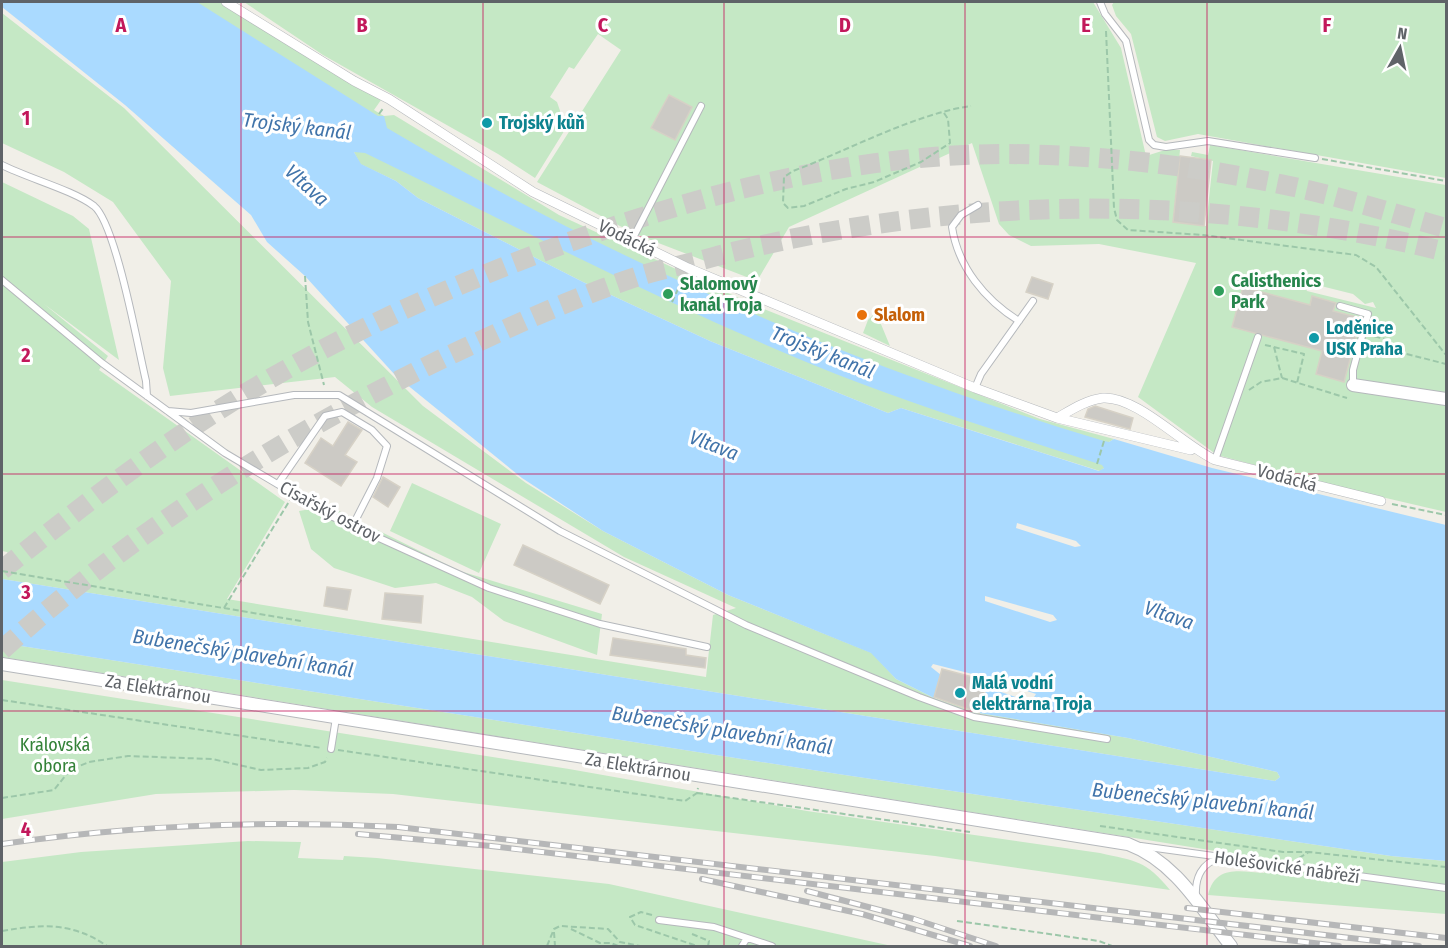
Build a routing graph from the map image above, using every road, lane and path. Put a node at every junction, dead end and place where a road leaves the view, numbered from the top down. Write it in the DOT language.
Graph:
graph roads {
  1 [pos="226,2"];
  2 [pos="1100,2"];
  3 [pos="1106,14"];
  4 [pos="701,105"];
  5 [pos="970,106"];
  6 [pos="944,113"];
  7 [pos="1315,158"];
  8 [pos="2,165"];
  9 [pos="1446,181"];
  10 [pos="978,205"];
  11 [pos="632,240"];
  12 [pos="305,276"];
  13 [pos="2,280"];
  14 [pos="681,282"];
  15 [pos="1033,301"];
  16 [pos="672,302"];
  17 [pos="1340,306"];
  18 [pos="1019,321"];
  19 [pos="1357,332"];
  20 [pos="1258,340"];
  21 [pos="1274,347"];
  22 [pos="1446,355"];
  23 [pos="1446,364"];
  24 [pos="1282,378"];
  25 [pos="1297,384"];
  26 [pos="1353,385"];
  27 [pos="975,388"];
  28 [pos="327,394"];
  29 [pos="147,396"];
  30 [pos="1347,398"];
  31 [pos="1237,399"];
  32 [pos="1446,399"];
  33 [pos="168,411"];
  34 [pos="1056,418"];
  35 [pos="1104,441"];
  36 [pos="1195,450"];
  37 [pos="1215,460"];
  38 [pos="1097,464"];
  39 [pos="278,484"];
  40 [pos="294,494"];
  41 [pos="1381,501"];
  42 [pos="1446,515"];
  43 [pos="352,527"];
  44 [pos="2,571"];
  45 [pos="224,608"];
  46 [pos="301,621"];
  47 [pos="707,647"];
  48 [pos="2,664"];
  49 [pos="2,700"];
  50 [pos="336,718"];
  51 [pos="1107,739"];
  52 [pos="331,749"];
  53 [pos="700,777"];
  54 [pos="697,793"];
  55 [pos="2,798"];
  56 [pos="1134,831"];
  57 [pos="977,833"];
  58 [pos="1128,844"];
  59 [pos="1309,852"];
  60 [pos="1222,858"];
  61 [pos="1446,867"];
  62 [pos="1292,868"];
  63 [pos="1446,888"];
  64 [pos="1197,903"];
  65 [pos="659,920"];
  66 [pos="957,921"];
  67 [pos="569,927"];
  68 [pos="554,929"];
  69 [pos="2,932"];
  70 [pos="747,938"];
  71 [pos="107,946"];
  72 [pos="547,946"];
  73 [pos="555,946"];
  74 [pos="618,946"];
  75 [pos="640,946"];
  76 [pos="742,946"];
  77 [pos="772,946"];
  78 [pos="1112,946"];
  79 [pos="1231,946"];
  1 -- 11 [label="street, Vodácká"];
  2 -- 3 [label="lane"];
  3 -- 7 [label="lane"];
  3 -- 22 [label="path"];
  4 -- 11 [label="lane"];
  5 -- 6 [label="path"];
  6 -- 6 [label="path"];
  7 -- 9 [label="path"];
  8 -- 29 [label="lane"];
  10 -- 18 [label="lane"];
  11 -- 27 [label="street, Vodácká"];
  12 -- 28 [label="path"];
  13 -- 29 [label="lane, Císařský ostrov"];
  14 -- 16 [label="path"];
  15 -- 18 [label="lane"];
  17 -- 26 [label="lane"];
  18 -- 27 [label="lane"];
  19 -- 23 [label="path, bridge"];
  20 -- 21 [label="path"];
  20 -- 31 [label="lane"];
  21 -- 24 [label="path"];
  21 -- 25 [label="path"];
  24 -- 25 [label="path"];
  24 -- 31 [label="path"];
  25 -- 30 [label="path"];
  26 -- 32 [label="street"];
  27 -- 34 [label="street, Vodácká"];
  28 -- 33 [label="lane"];
  28 -- 51 [label="lane"];
  29 -- 33 [label="lane, Císařský ostrov"];
  31 -- 37 [label="lane"];
  33 -- 39 [label="lane, Císařský ostrov"];
  34 -- 36 [label="street, Vodácká"];
  34 -- 36 [label="street, Vodácká"];
  35 -- 38 [label="path"];
  36 -- 37 [label="street, Vodácká"];
  37 -- 41 [label="street, Vodácká"];
  39 -- 40 [label="lane, Císařský ostrov"];
  39 -- 43 [label="lane"];
  40 -- 43 [label="lane, Císařský ostrov"];
  40 -- 45 [label="path"];
  41 -- 42 [label="path"];
  43 -- 47 [label="lane, Císařský ostrov"];
  44 -- 45 [label="path"];
  45 -- 46 [label="path"];
  48 -- 50 [label="street, Za Elektrárnou"];
  49 -- 52 [label="path"];
  50 -- 52 [label="lane"];
  50 -- 53 [label="street, Za Elektrárnou"];
  52 -- 54 [label="path"];
  52 -- 55 [label="path"];
  53 -- 54 [label="path"];
  53 -- 58 [label="street, Za Elektrárnou"];
  54 -- 57 [label="path"];
  56 -- 59 [label="path"];
  58 -- 60 [label="lane, Holešovické nábřeží"];
  58 -- 64 [label="street, Za Elektrárnou"];
  59 -- 61 [label="path"];
  59 -- 62 [label="path"];
  60 -- 62 [label="lane, Holešovické nábřeží"];
  60 -- 64 [label="lane"];
  62 -- 63 [label="lane, Holešovické nábřeží"];
  64 -- 79 [label="street, Za Elektrárnou"];
  65 -- 70 [label="lane"];
  66 -- 78 [label="path"];
  67 -- 68 [label="path"];
  67 -- 74 [label="path"];
  67 -- 75 [label="path"];
  68 -- 72 [label="path"];
  68 -- 73 [label="path"];
  69 -- 71 [label="path"];
  70 -- 76 [label="lane"];
  70 -- 77 [label="lane"];
}
